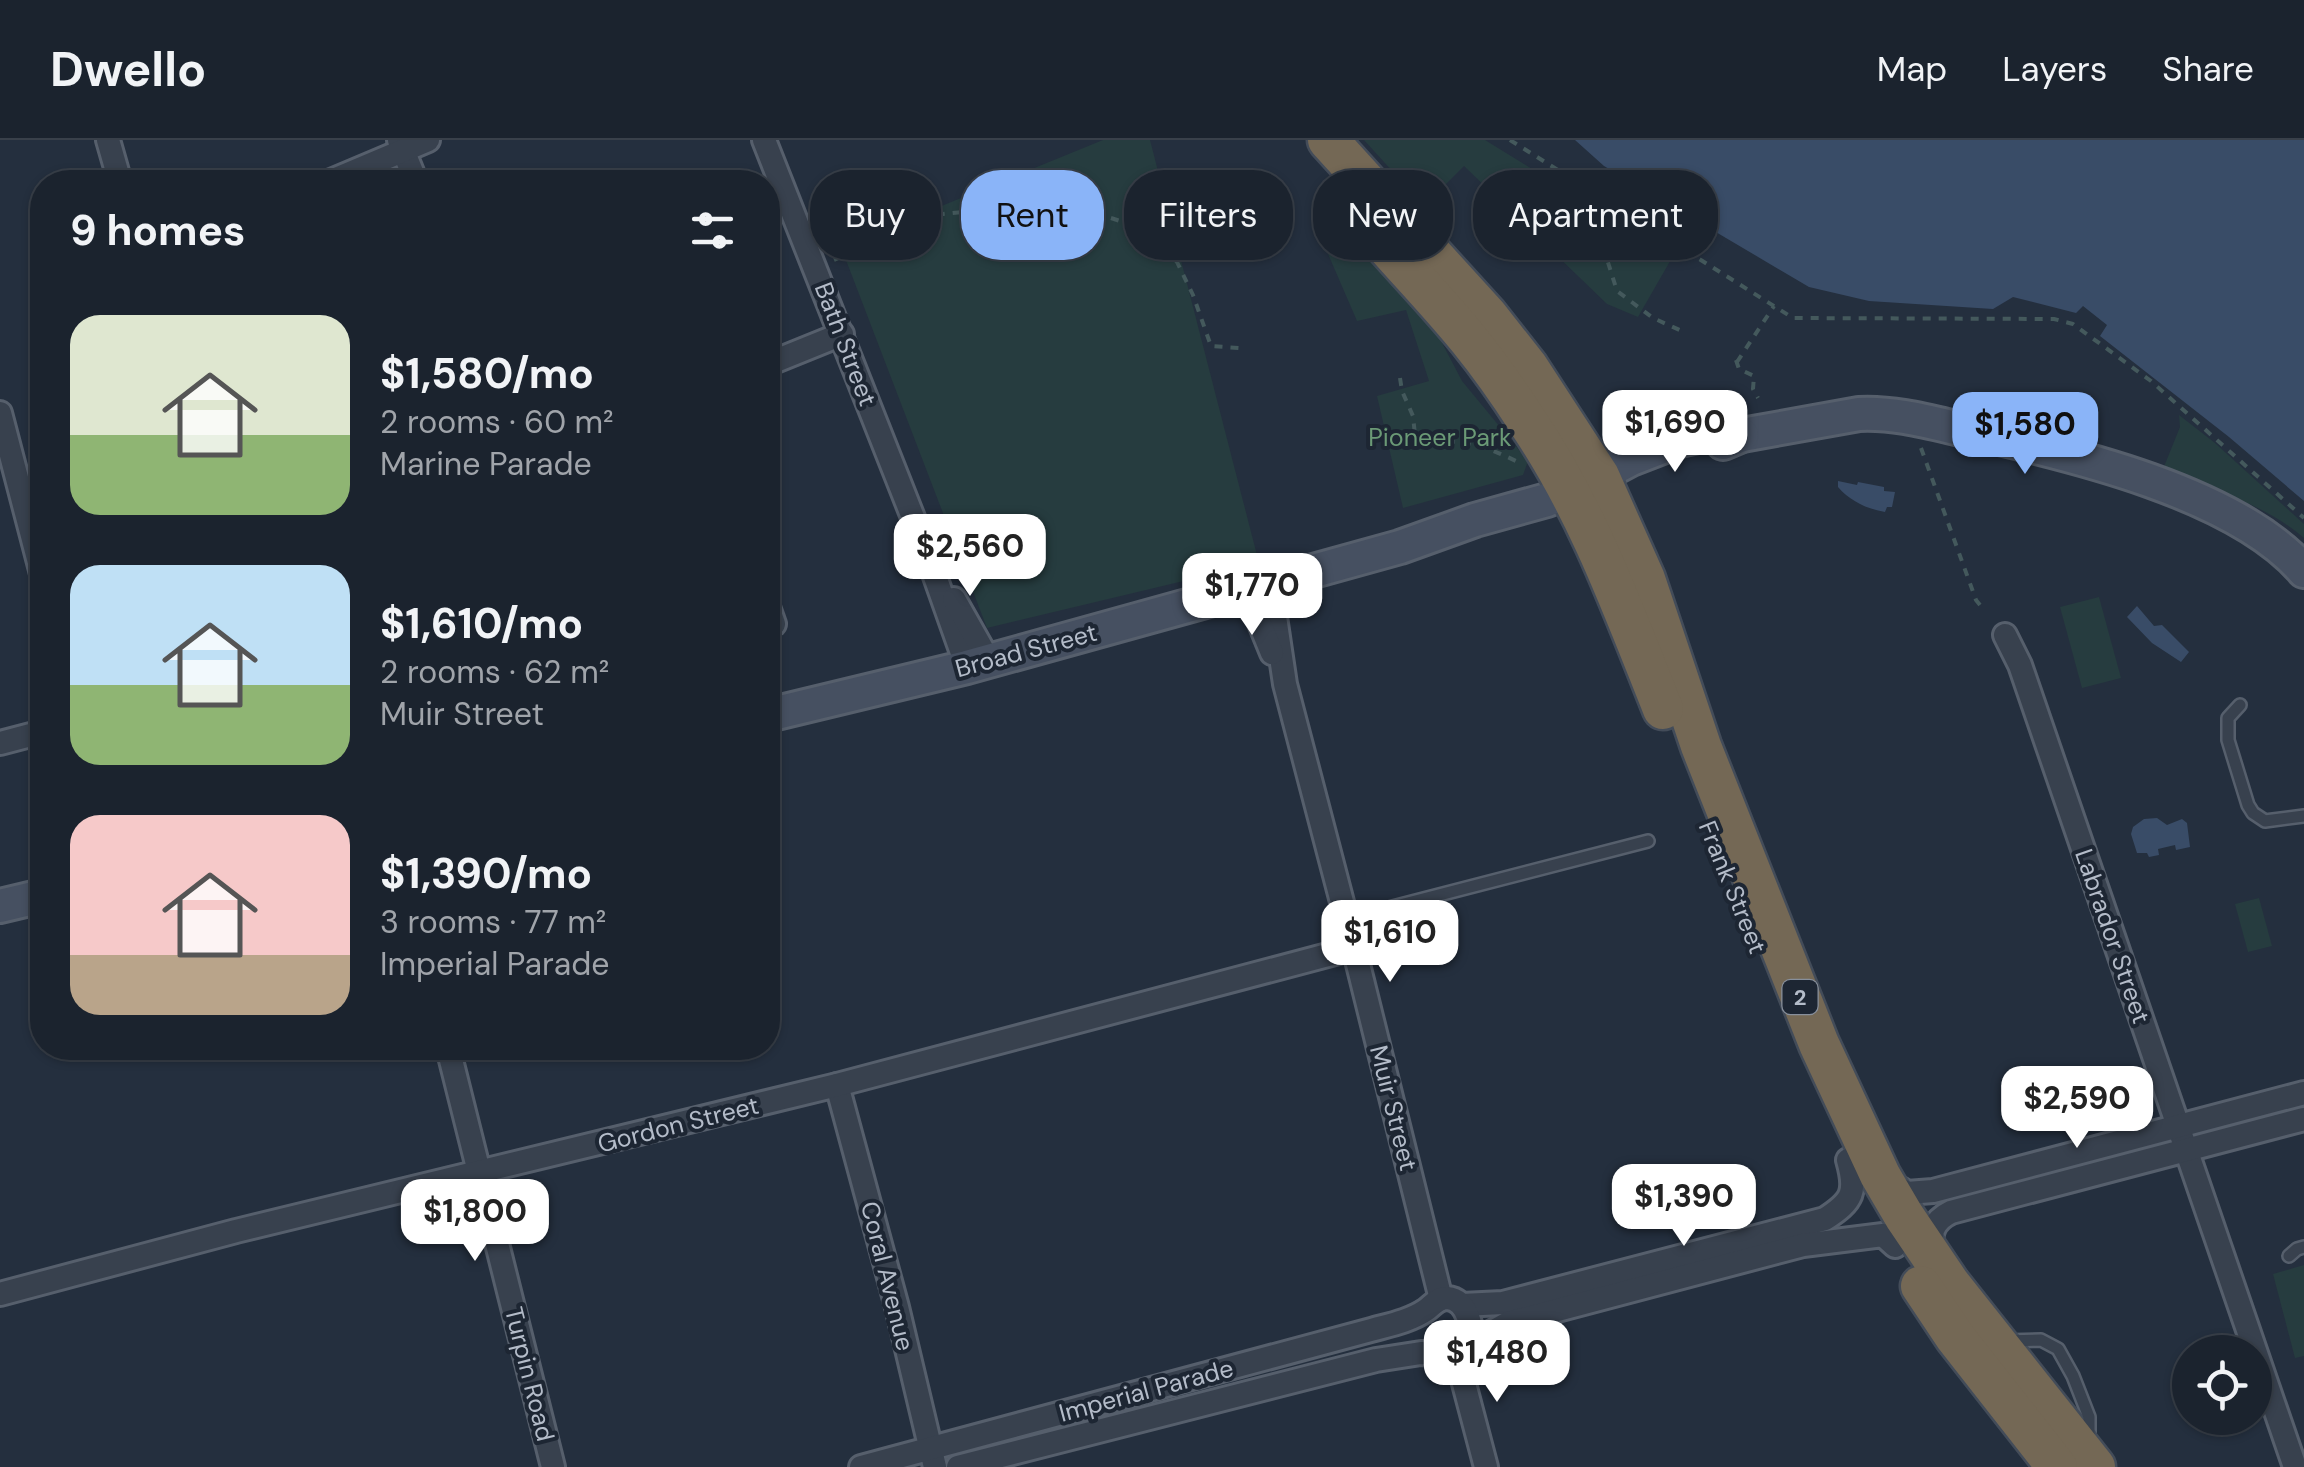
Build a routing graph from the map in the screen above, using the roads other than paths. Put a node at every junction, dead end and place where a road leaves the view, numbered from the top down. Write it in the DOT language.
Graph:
graph roads {
  1 [pos="108,140"];
  2 [pos="428,140"];
  3 [pos="764,140"];
  4 [pos="1301,140"];
  5 [pos="1328,140"];
  6 [pos="401,145"];
  7 [pos="117,170"];
  8 [pos="352,170"];
  9 [pos="411,170"];
  10 [pos="776,170"];
  11 [pos="780,179"];
  12 [pos="842,334"];
  13 [pos="780,359"];
  14 [pos="0,413"];
  15 [pos="1584,483"];
  16 [pos="30,528"];
  17 [pos="2304,571"];
  18 [pos="1258,586"];
  19 [pos="2004,635"];
  20 [pos="978,664"];
  21 [pos="2240,705"];
  22 [pos="780,713"];
  23 [pos="30,735"];
  24 [pos="0,743"];
  25 [pos="2304,816"];
  26 [pos="1648,842"];
  27 [pos="30,899"];
  28 [pos="0,906"];
  29 [pos="1346,919"];
  30 [pos="1354,948"];
  31 [pos="451,1060"];
  32 [pos="837,1085"];
  33 [pos="2304,1093"];
  34 [pos="2304,1119"];
  35 [pos="2178,1125"];
  36 [pos="2186,1150"];
  37 [pos="1864,1167"];
  38 [pos="479,1172"];
  39 [pos="2304,1247"];
  40 [pos="1913,1251"];
  41 [pos="2289,1256"];
  42 [pos="1640,1278"];
  43 [pos="0,1294"];
  44 [pos="1444,1304"];
  45 [pos="1456,1352"];
  46 [pos="1084,1406"];
  47 [pos="1091,1434"];
  48 [pos="932,1458"];
  49 [pos="2080,1465"];
  50 [pos="553,1467"];
  51 [pos="861,1467"];
  52 [pos="958,1467"];
  53 [pos="1486,1467"];
  54 [pos="2295,1467"];
  1 -- 7 [label="street"];
  2 -- 6 [label="street"];
  3 -- 10 [label="street, Bath Street"];
  4 -- 15 [label="highway, 2"];
  5 -- 15 [label="highway, 2"];
  6 -- 8 [label="street"];
  6 -- 9 [label="street"];
  11 -- 12 [label="street, Bath Street"];
  12 -- 13 [label="street"];
  12 -- 20 [label="street, Bath Street"];
  14 -- 16 [label="street"];
  15 -- 17 [label="street, Broad Street"];
  15 -- 18 [label="street, Broad Street"];
  15 -- 37 [label="highway, Frank Street / 2"];
  18 -- 20 [label="street, Broad Street"];
  18 -- 29 [label="street, Muir Street"];
  19 -- 35 [label="street, Labrador Street"];
  20 -- 22 [label="street, Broad Street"];
  21 -- 25 [label="lane"];
  23 -- 24 [label="street"];
  26 -- 29 [label="lane"];
  27 -- 28 [label="street"];
  29 -- 30 [label="street, Muir Street"];
  30 -- 32 [label="street, Gordon Street"];
  30 -- 44 [label="street, Muir Street"];
  31 -- 38 [label="street, Turpin Road"];
  32 -- 38 [label="street, Gordon Street"];
  32 -- 48 [label="street, Coral Avenue"];
  33 -- 35 [label="street"];
  34 -- 36 [label="street"];
  35 -- 36 [label="street, Labrador Street"];
  35 -- 37 [label="street"];
  36 -- 40 [label="street"];
  36 -- 54 [label="street, Labrador Street"];
  37 -- 40 [label="highway, Frank Street / 2"];
  37 -- 42 [label="street, Imperial Parade"];
  38 -- 43 [label="street, Gordon Street"];
  38 -- 50 [label="street, Turpin Road"];
  39 -- 41 [label="lane"];
  40 -- 42 [label="street, Imperial Parade"];
  40 -- 49 [label="highway, Frank Street / 2"];
  40 -- 49 [label="highway, Frank Street / 2"];
  42 -- 44 [label="street, Imperial Parade"];
  42 -- 45 [label="street, Imperial Parade"];
  44 -- 45 [label="street"];
  44 -- 45 [label="street"];
  44 -- 46 [label="street, Imperial Parade"];
  45 -- 47 [label="street, Imperial Parade"];
  45 -- 53 [label="street"];
  46 -- 47 [label="street"];
  46 -- 48 [label="street, Imperial Parade"];
  47 -- 52 [label="street, Imperial Parade"];
  48 -- 51 [label="street, Imperial Parade"];
}
